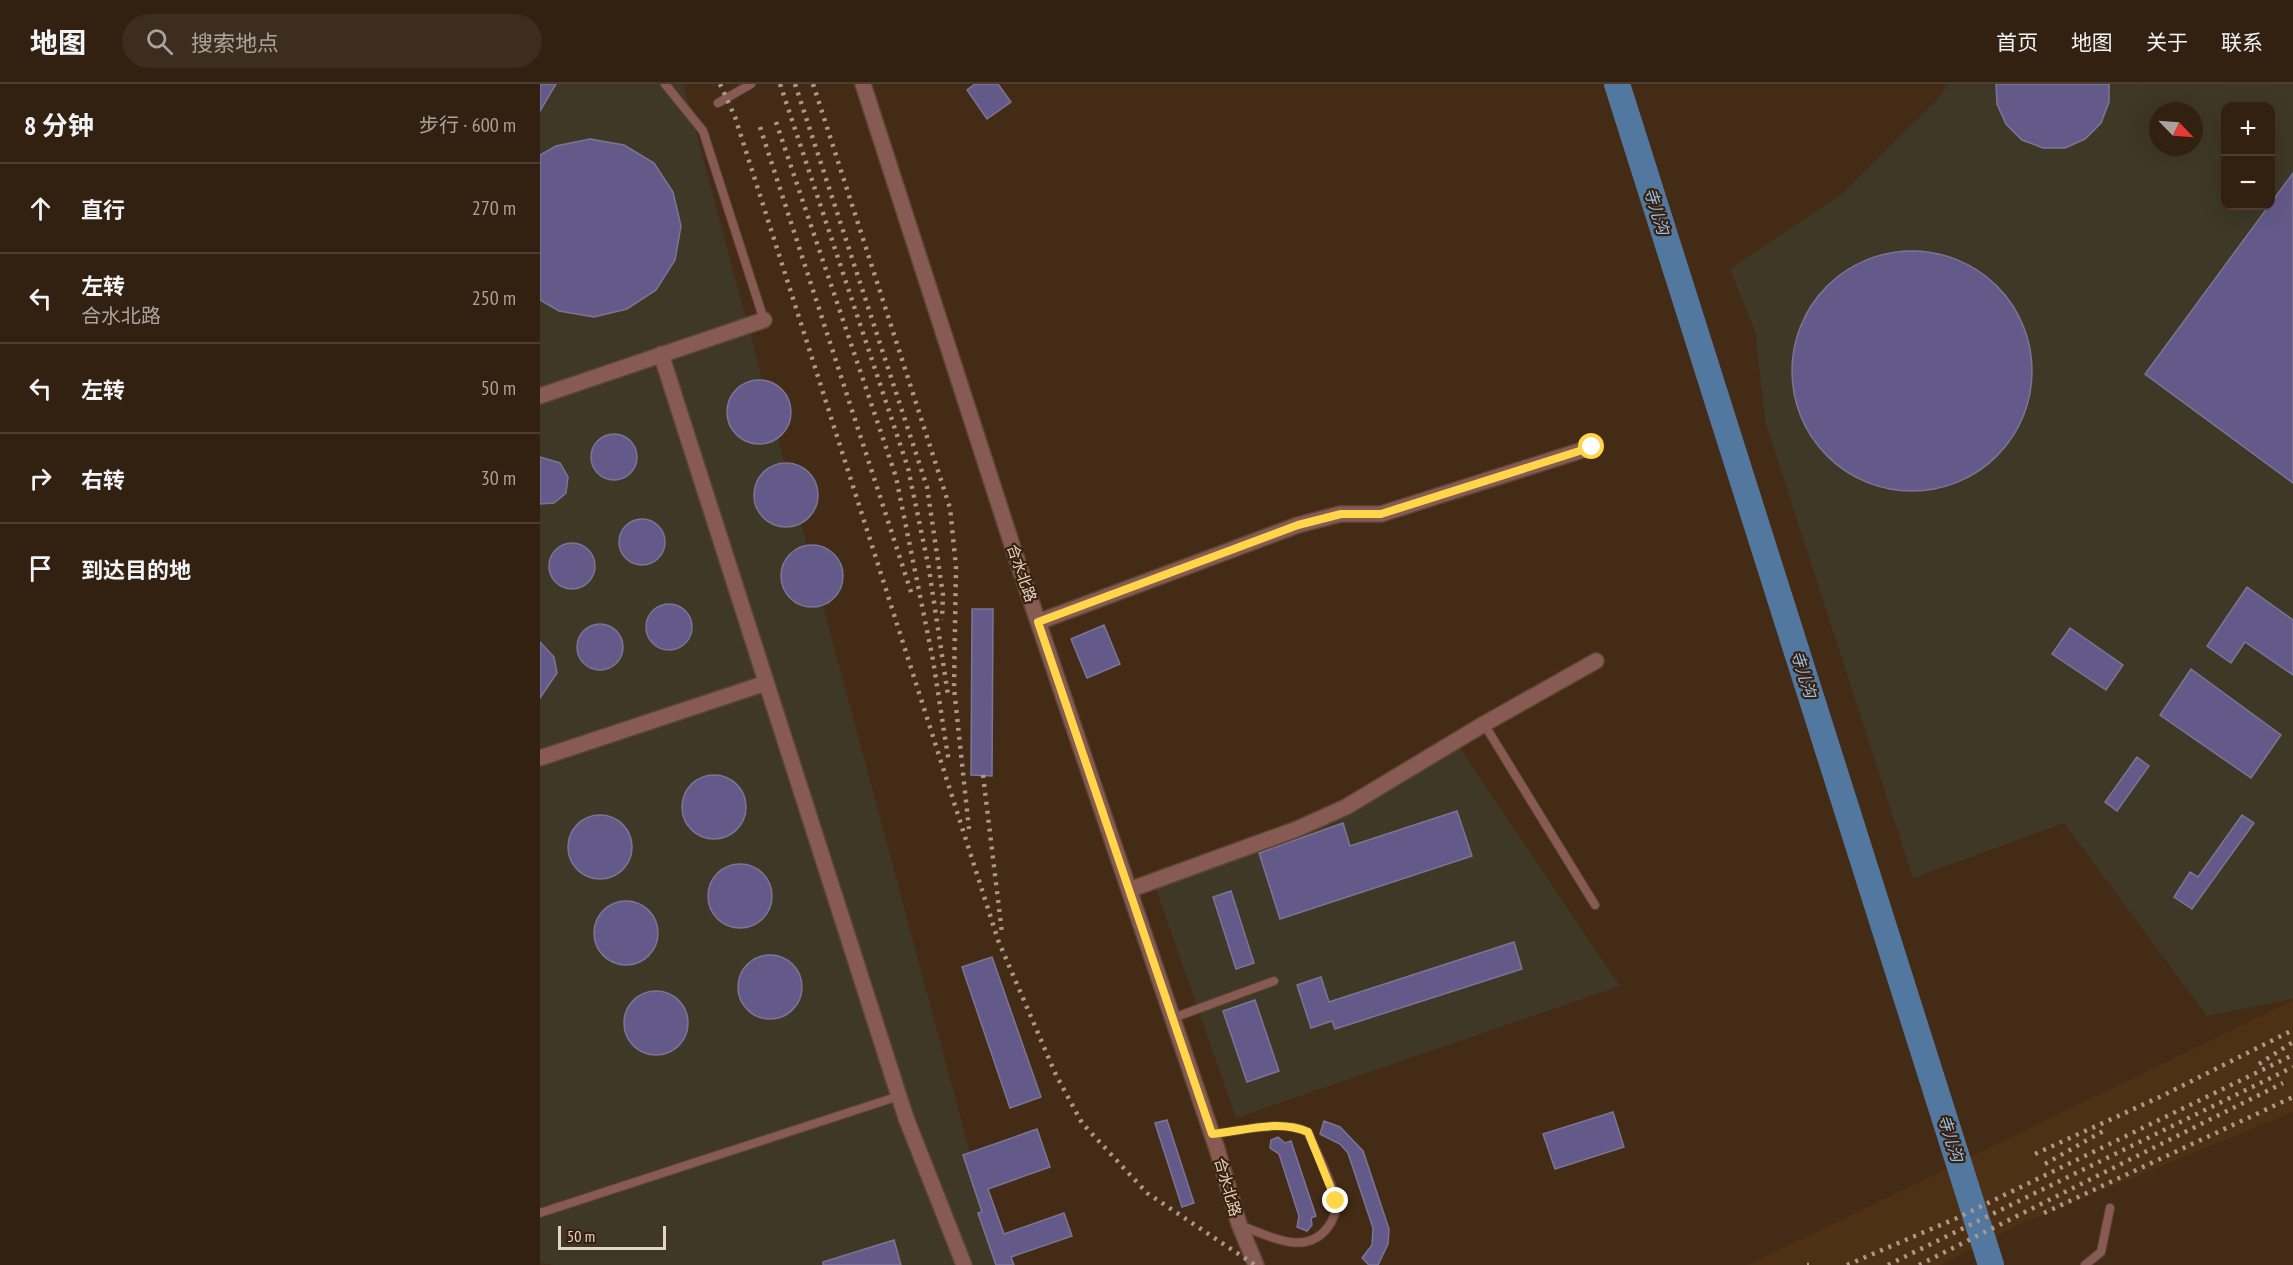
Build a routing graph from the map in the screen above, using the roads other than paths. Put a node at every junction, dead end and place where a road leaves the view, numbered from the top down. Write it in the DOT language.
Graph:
graph roads {
  1 [pos="665,84"];
  2 [pos="751,84"];
  3 [pos="863,84"];
  4 [pos="718,103"];
  5 [pos="764,320"];
  6 [pos="661,354"];
  7 [pos="540,396"];
  8 [pos="1592,447"];
  9 [pos="1038,622"];
  10 [pos="1596,661"];
  11 [pos="766,683"];
  12 [pos="1484,724"];
  13 [pos="540,758"];
  14 [pos="1129,890"];
  15 [pos="1595,905"];
  16 [pos="1274,981"];
  17 [pos="1173,1018"];
  18 [pos="899,1096"];
  19 [pos="1212,1134"];
  20 [pos="2110,1208"];
  21 [pos="540,1213"];
  22 [pos="1239,1224"];
  23 [pos="964,1265"];
  24 [pos="1256,1265"];
  25 [pos="2085,1265"];
  1 -- 5 [label="lane"];
  2 -- 4 [label="lane"];
  3 -- 9 [label="street, 合水北路"];
  5 -- 6 [label="street"];
  6 -- 7 [label="street"];
  6 -- 11 [label="street"];
  8 -- 9 [label="street"];
  9 -- 14 [label="street, 合水北路"];
  10 -- 12 [label="street"];
  11 -- 13 [label="street"];
  11 -- 18 [label="street"];
  12 -- 14 [label="street"];
  12 -- 15 [label="lane"];
  14 -- 17 [label="street, 合水北路"];
  16 -- 17 [label="lane"];
  17 -- 19 [label="street, 合水北路"];
  18 -- 21 [label="lane"];
  18 -- 23 [label="street"];
  19 -- 22 [label="street, 合水北路"];
  19 -- 22 [label="lane"];
  20 -- 25 [label="lane"];
  22 -- 24 [label="street, 合水北路"];
}
